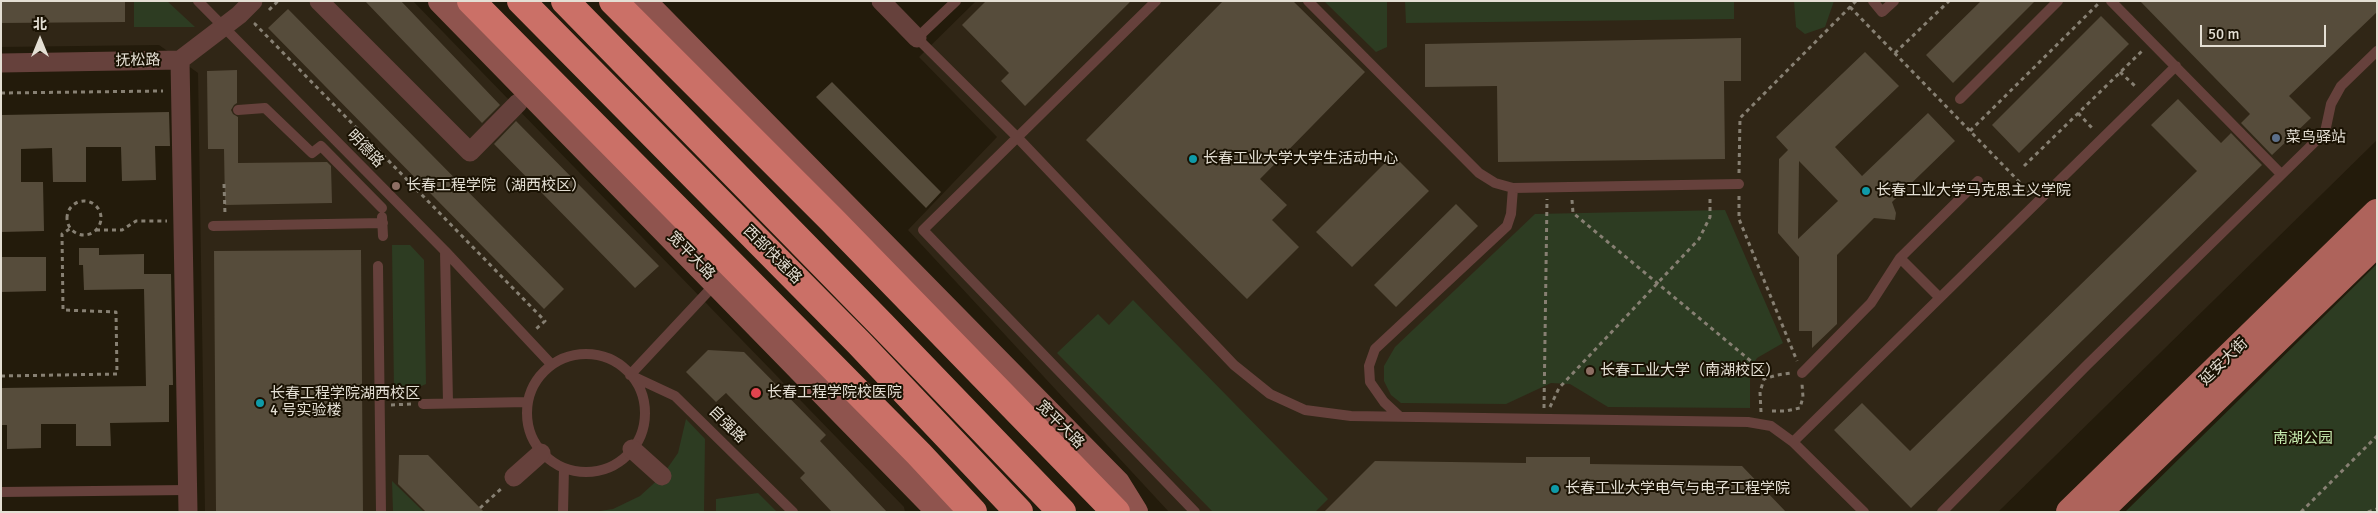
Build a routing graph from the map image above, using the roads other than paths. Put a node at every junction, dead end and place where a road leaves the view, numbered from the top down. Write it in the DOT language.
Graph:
graph roads {
  1 [pos="198,1"];
  2 [pos="319,1"];
  3 [pos="441,1"];
  4 [pos="471,1"];
  5 [pos="521,1"];
  6 [pos="565,1"];
  7 [pos="613,1"];
  8 [pos="643,1"];
  9 [pos="882,1"];
  10 [pos="956,1"];
  11 [pos="1156,1"];
  12 [pos="1308,1"];
  13 [pos="1872,1"];
  14 [pos="1894,1"];
  15 [pos="2058,1"];
  16 [pos="2110,1"];
  17 [pos="260,7"];
  18 [pos="223,26"];
  19 [pos="917,38"];
  20 [pos="2377,51"];
  21 [pos="180,60"];
  22 [pos="1,63"];
  23 [pos="2176,66"];
  24 [pos="1960,99"];
  25 [pos="518,103"];
  26 [pos="238,110"];
  27 [pos="1017,137"];
  28 [pos="2281,174"];
  29 [pos="1978,181"];
  30 [pos="1739,184"];
  31 [pos="381,187"];
  32 [pos="1513,188"];
  33 [pos="382,208"];
  34 [pos="2377,213"];
  35 [pos="383,223"];
  36 [pos="213,226"];
  37 [pos="383,236"];
  38 [pos="2377,242"];
  39 [pos="446,251"];
  40 [pos="1900,258"];
  41 [pos="378,266"];
  42 [pos="717,283"];
  43 [pos="1939,297"];
  44 [pos="551,364"];
  45 [pos="1802,373"];
  46 [pos="630,375"];
  47 [pos="527,402"];
  48 [pos="448,403"];
  49 [pos="423,404"];
  50 [pos="1399,416"];
  51 [pos="1792,442"];
  52 [pos="632,449"];
  53 [pos="541,452"];
  54 [pos="564,468"];
  55 [pos="662,476"];
  56 [pos="514,478"];
  57 [pos="188,490"];
  58 [pos="1,492"];
  59 [pos="188,512"];
  60 [pos="381,512"];
  61 [pos="563,512"];
  62 [pos="793,512"];
  63 [pos="940,512"];
  64 [pos="973,512"];
  65 [pos="1019,512"];
  66 [pos="1062,512"];
  67 [pos="1116,512"];
  68 [pos="1135,512"];
  69 [pos="1195,512"];
  70 [pos="1864,512"];
  71 [pos="1942,512"];
  72 [pos="2070,512"];
  73 [pos="2098,512"];
  1 -- 18 [label="lane, 明德路"];
  2 -- 25 [label="street"];
  3 -- 42 [label="main road, 宽平大路"];
  4 -- 64 [label="highway"];
  5 -- 65 [label="highway, 西部快速路"];
  6 -- 66 [label="highway, 西部快速路"];
  7 -- 67 [label="highway"];
  8 -- 68 [label="main road, 宽平大路"];
  9 -- 19 [label="street"];
  10 -- 19 [label="lane"];
  11 -- 27 [label="lane"];
  12 -- 32 [label="lane"];
  13 -- 14 [label="lane"];
  15 -- 24 [label="lane"];
  16 -- 23 [label="lane"];
  17 -- 18 [label="street, 抚松路"];
  18 -- 21 [label="street, 抚松路"];
  18 -- 31 [label="lane, 明德路"];
  19 -- 27 [label="lane"];
  20 -- 28 [label="lane"];
  21 -- 22 [label="street, 抚松路"];
  21 -- 57 [label="street"];
  23 -- 28 [label="lane"];
  23 -- 43 [label="lane"];
  26 -- 33 [label="lane"];
  27 -- 50 [label="lane"];
  27 -- 69 [label="lane"];
  28 -- 71 [label="lane"];
  29 -- 40 [label="lane"];
  30 -- 32 [label="lane"];
  31 -- 33 [label="lane"];
  31 -- 39 [label="lane, 明德路"];
  32 -- 50 [label="lane"];
  33 -- 35 [label="lane"];
  34 -- 72 [label="main road, 延安大街"];
  35 -- 36 [label="lane"];
  35 -- 37 [label="lane"];
  38 -- 73 [label="main road, 延安大街"];
  39 -- 44 [label="lane, 明德路"];
  39 -- 48 [label="lane"];
  40 -- 43 [label="lane"];
  40 -- 45 [label="lane"];
  41 -- 60 [label="lane"];
  42 -- 46 [label="lane"];
  42 -- 63 [label="main road, 宽平大路"];
  43 -- 51 [label="lane"];
  44 -- 46 [label="lane"];
  44 -- 47 [label="lane"];
  46 -- 52 [label="lane"];
  46 -- 62 [label="lane, 自强路"];
  47 -- 48 [label="lane"];
  47 -- 53 [label="lane"];
  48 -- 49 [label="lane"];
  50 -- 51 [label="lane"];
  51 -- 70 [label="lane"];
  52 -- 54 [label="lane"];
  52 -- 55 [label="street"];
  53 -- 54 [label="lane"];
  53 -- 56 [label="street"];
  54 -- 61 [label="lane"];
  57 -- 58 [label="lane"];
  57 -- 59 [label="street"];
}
